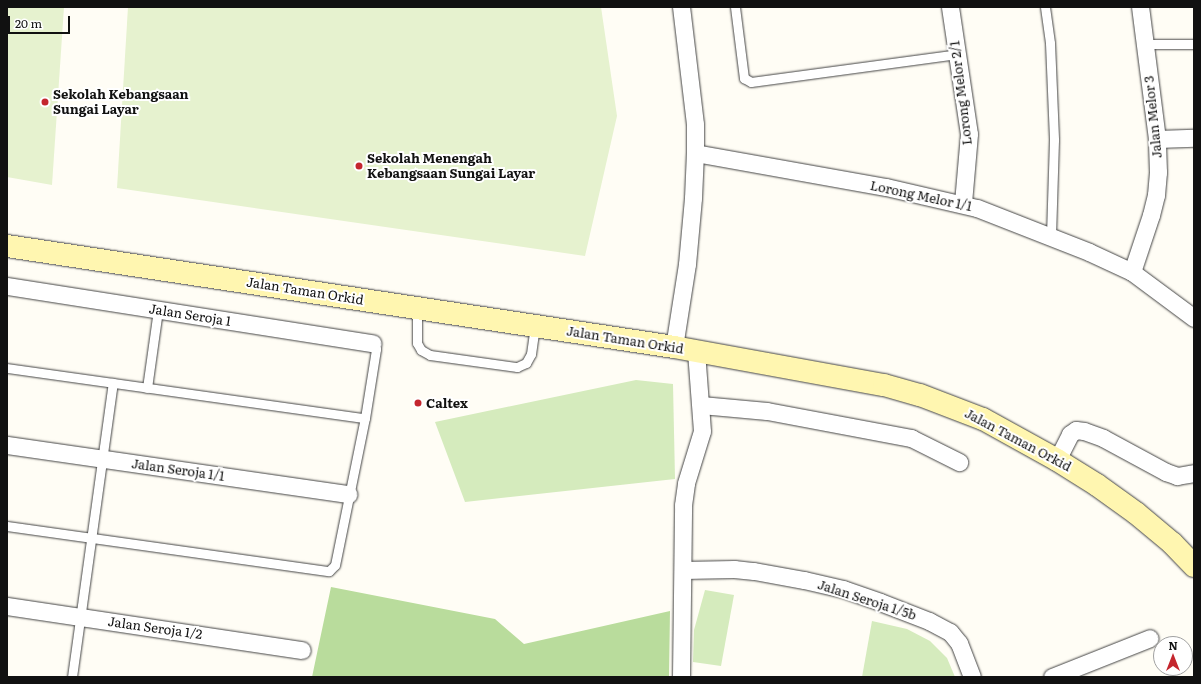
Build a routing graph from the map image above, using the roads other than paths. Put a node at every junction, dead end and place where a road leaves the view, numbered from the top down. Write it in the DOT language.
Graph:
graph roads {
  1 [pos="681,7"];
  2 [pos="735,7"];
  3 [pos="950,7"];
  4 [pos="1045,7"];
  5 [pos="1140,7"];
  6 [pos="1145,44"];
  7 [pos="1194,44"];
  8 [pos="957,54"];
  9 [pos="1194,138"];
  10 [pos="1157,139"];
  11 [pos="695,153"];
  12 [pos="963,203"];
  13 [pos="1051,237"];
  14 [pos="7,246"];
  15 [pos="1132,272"];
  16 [pos="7,286"];
  17 [pos="417,308"];
  18 [pos="158,310"];
  19 [pos="1194,318"];
  20 [pos="534,326"];
  21 [pos="373,343"];
  22 [pos="674,347"];
  23 [pos="696,351"];
  24 [pos="7,368"];
  25 [pos="113,383"];
  26 [pos="147,388"];
  27 [pos="701,405"];
  28 [pos="365,418"];
  29 [pos="7,445"];
  30 [pos="103,459"];
  31 [pos="1057,460"];
  32 [pos="959,462"];
  33 [pos="1194,474"];
  34 [pos="350,494"];
  35 [pos="7,526"];
  36 [pos="92,538"];
  37 [pos="1194,566"];
  38 [pos="683,570"];
  39 [pos="7,606"];
  40 [pos="81,617"];
  41 [pos="1150,638"];
  42 [pos="302,650"];
  43 [pos="72,677"];
  44 [pos="681,677"];
  45 [pos="972,677"];
  46 [pos="1052,677"];
  1 -- 11 [label="street"];
  2 -- 8 [label="lane"];
  3 -- 8 [label="street, Lorong Melor 2/1"];
  4 -- 13 [label="lane"];
  5 -- 6 [label="street, Jalan Melor 3"];
  6 -- 7 [label="lane"];
  6 -- 10 [label="street, Jalan Melor 3"];
  8 -- 12 [label="street, Lorong Melor 2/1"];
  9 -- 10 [label="street"];
  10 -- 15 [label="street, Jalan Melor 3"];
  11 -- 12 [label="street, Lorong Melor 1/1"];
  11 -- 22 [label="street"];
  12 -- 13 [label="street, Lorong Melor 1/1"];
  13 -- 15 [label="street, Lorong Melor 1/1"];
  14 -- 17 [label="main road, Jalan Taman Orkid"];
  15 -- 19 [label="street, Lorong Melor 1/1"];
  16 -- 18 [label="street, Jalan Seroja 1"];
  17 -- 20 [label="main road, Jalan Taman Orkid"];
  17 -- 20 [label="lane"];
  18 -- 21 [label="street, Jalan Seroja 1"];
  18 -- 26 [label="lane"];
  20 -- 22 [label="main road, Jalan Taman Orkid"];
  21 -- 28 [label="lane"];
  22 -- 23 [label="main road, Jalan Taman Orkid"];
  23 -- 27 [label="street"];
  23 -- 31 [label="main road, Jalan Taman Orkid"];
  24 -- 25 [label="lane"];
  25 -- 26 [label="lane"];
  25 -- 30 [label="lane"];
  26 -- 28 [label="lane"];
  27 -- 32 [label="street"];
  27 -- 38 [label="street"];
  28 -- 34 [label="lane"];
  29 -- 30 [label="street, Jalan Seroja 1/1"];
  30 -- 34 [label="street, Jalan Seroja 1/1"];
  30 -- 36 [label="lane"];
  31 -- 33 [label="street"];
  31 -- 37 [label="main road, Jalan Taman Orkid"];
  34 -- 36 [label="lane"];
  35 -- 36 [label="lane"];
  36 -- 40 [label="lane"];
  38 -- 44 [label="street"];
  38 -- 45 [label="street, Jalan Seroja 1/5b"];
  39 -- 40 [label="street, Jalan Seroja 1/2"];
  40 -- 42 [label="street, Jalan Seroja 1/2"];
  40 -- 43 [label="lane"];
  41 -- 46 [label="street"];
}
